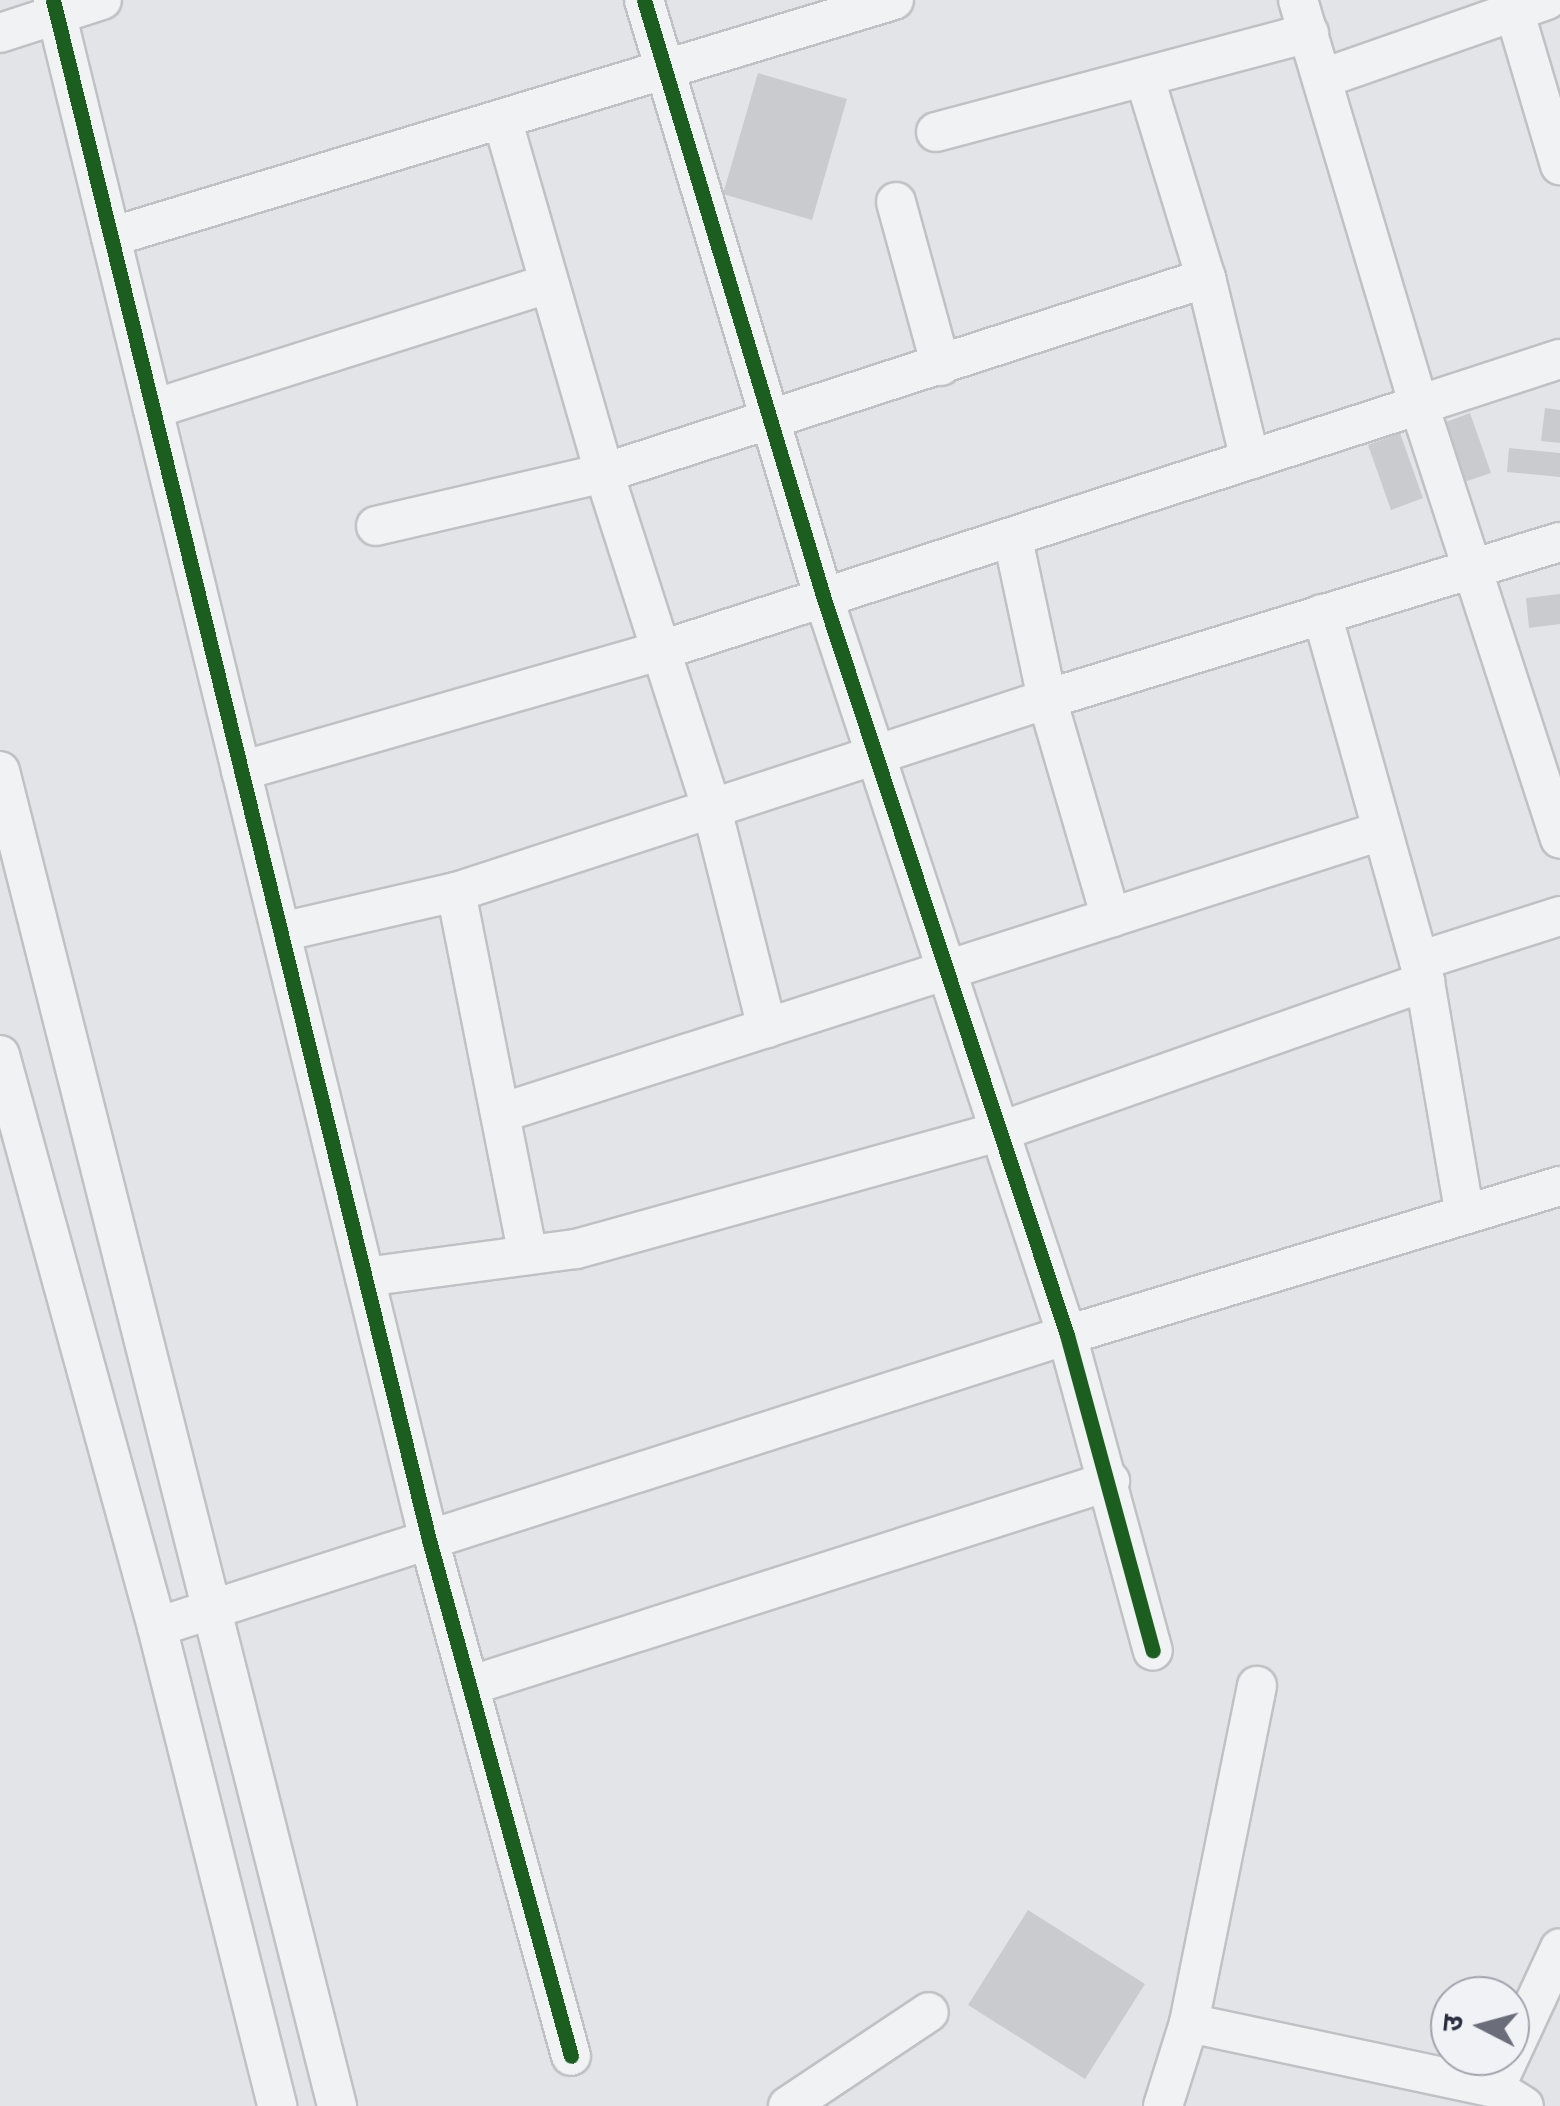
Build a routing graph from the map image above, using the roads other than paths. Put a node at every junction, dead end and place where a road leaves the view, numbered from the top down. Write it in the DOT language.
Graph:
graph roads {
  1 [pos="102,0"];
  2 [pos="644,0"];
  3 [pos="894,0"];
  4 [pos="1531,5"];
  5 [pos="55,7"];
  6 [pos="1304,16"];
  7 [pos="0,33"];
  8 [pos="667,68"];
  9 [pos="1324,78"];
  10 [pos="1146,80"];
  11 [pos="503,122"];
  12 [pos="936,132"];
  13 [pos="1560,165"];
  14 [pos="896,202"];
  15 [pos="111,237"];
  16 [pos="1206,278"];
  17 [pos="548,284"];
  18 [pos="1560,359"];
  19 [pos="940,366"];
  20 [pos="1419,405"];
  21 [pos="153,410"];
  22 [pos="773,422"];
  23 [pos="1250,460"];
  24 [pos="604,473"];
  25 [pos="376,526"];
  26 [pos="1013,539"];
  27 [pos="1560,542"];
  28 [pos="1472,571"];
  29 [pos="824,599"];
  30 [pos="1322,614"];
  31 [pos="660,651"];
  32 [pos="1047,699"];
  33 [pos="876,755"];
  34 [pos="0,771"];
  35 [pos="242,771"];
  36 [pos="1548,774"];
  37 [pos="712,808"];
  38 [pos="1380,830"];
  39 [pos="1560,838"];
  40 [pos="456,892"];
  41 [pos="1560,916"];
  42 [pos="1111,918"];
  43 [pos="281,932"];
  44 [pos="942,972"];
  45 [pos="1422,972"];
  46 [pos="767,1028"];
  47 [pos="0,1055"];
  48 [pos="501,1113"];
  49 [pos="998,1132"];
  50 [pos="1560,1186"];
  51 [pos="1465,1216"];
  52 [pos="528,1255"];
  53 [pos="365,1277"];
  54 [pos="1067,1335"];
  55 [pos="1110,1481"];
  56 [pos="429,1540"];
  57 [pos="215,1609"];
  58 [pos="158,1627"];
  59 [pos="1153,1651"];
  60 [pos="472,1685"];
  61 [pos="1257,1686"];
  62 [pos="1560,1948"];
  63 [pos="929,2012"];
  64 [pos="1189,2023"];
  65 [pos="571,2056"];
  66 [pos="1510,2097"];
  67 [pos="278,2106"];
  68 [pos="337,2106"];
  69 [pos="788,2106"];
  70 [pos="1163,2106"];
  1 -- 5 [label="street"];
  2 -- 8 [label="street"];
  3 -- 8 [label="street"];
  4 -- 9 [label="street"];
  4 -- 13 [label="street"];
  5 -- 7 [label="street"];
  5 -- 15 [label="street"];
  6 -- 9 [label="street"];
  6 -- 10 [label="street"];
  8 -- 11 [label="street"];
  8 -- 22 [label="street"];
  9 -- 20 [label="street"];
  10 -- 12 [label="street"];
  10 -- 16 [label="street"];
  11 -- 15 [label="street"];
  11 -- 17 [label="street"];
  14 -- 19 [label="street"];
  15 -- 21 [label="street"];
  16 -- 19 [label="street"];
  16 -- 23 [label="street"];
  17 -- 21 [label="street"];
  17 -- 24 [label="street"];
  18 -- 20 [label="street"];
  19 -- 22 [label="street"];
  20 -- 23 [label="street"];
  20 -- 28 [label="street"];
  21 -- 35 [label="street"];
  22 -- 24 [label="street"];
  22 -- 29 [label="street"];
  23 -- 26 [label="street"];
  24 -- 25 [label="street"];
  24 -- 31 [label="street"];
  26 -- 29 [label="street"];
  26 -- 32 [label="street"];
  27 -- 28 [label="street"];
  28 -- 30 [label="street"];
  28 -- 36 [label="street"];
  29 -- 31 [label="street"];
  29 -- 33 [label="street"];
  30 -- 32 [label="street"];
  30 -- 38 [label="street"];
  31 -- 35 [label="street"];
  31 -- 37 [label="street"];
  32 -- 33 [label="street"];
  32 -- 42 [label="street"];
  33 -- 37 [label="street"];
  33 -- 44 [label="street"];
  34 -- 57 [label="street"];
  35 -- 43 [label="street"];
  36 -- 39 [label="street"];
  37 -- 40 [label="street"];
  37 -- 46 [label="street"];
  38 -- 42 [label="street"];
  38 -- 45 [label="street"];
  40 -- 43 [label="street"];
  40 -- 48 [label="street"];
  41 -- 45 [label="street"];
  42 -- 44 [label="street"];
  43 -- 53 [label="street"];
  44 -- 46 [label="street"];
  44 -- 49 [label="street"];
  45 -- 49 [label="street"];
  45 -- 51 [label="street"];
  46 -- 48 [label="street"];
  47 -- 58 [label="street"];
  48 -- 52 [label="street"];
  49 -- 52 [label="street"];
  49 -- 54 [label="street"];
  50 -- 51 [label="street"];
  51 -- 54 [label="street"];
  52 -- 53 [label="street"];
  53 -- 56 [label="street"];
  54 -- 55 [label="street"];
  54 -- 56 [label="street"];
  55 -- 59 [label="street"];
  55 -- 60 [label="street"];
  56 -- 57 [label="street"];
  56 -- 60 [label="street"];
  57 -- 58 [label="street"];
  57 -- 68 [label="street"];
  58 -- 67 [label="street"];
  60 -- 65 [label="street"];
  61 -- 64 [label="street"];
  62 -- 66 [label="street"];
  63 -- 69 [label="street"];
  64 -- 66 [label="street"];
  64 -- 70 [label="street"];
}
